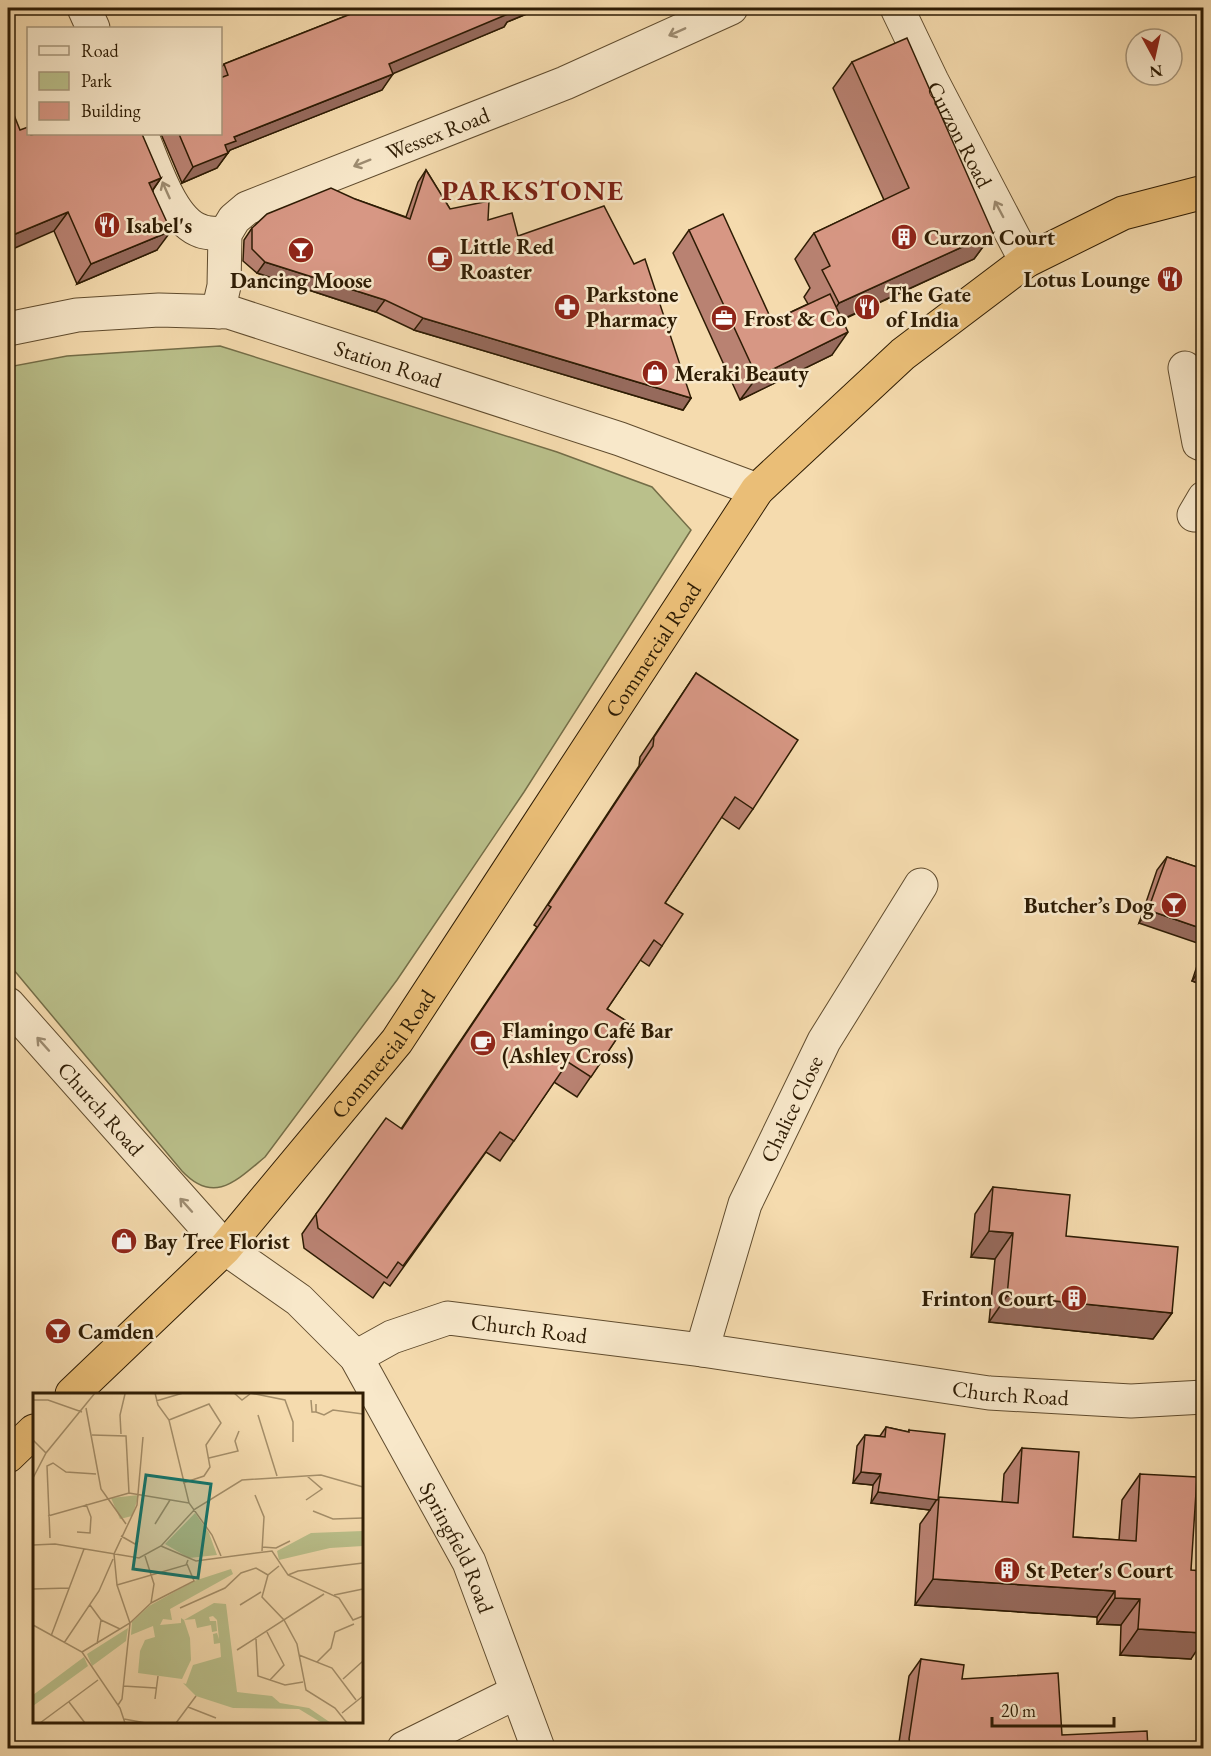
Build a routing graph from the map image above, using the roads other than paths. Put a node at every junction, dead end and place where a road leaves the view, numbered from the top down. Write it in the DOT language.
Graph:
graph roads {
  1 [pos="84,8"];
  2 [pos="731,8"];
  3 [pos="897,8"];
  4 [pos="93,27"];
  5 [pos="141,135"];
  6 [pos="1203,192"];
  7 [pos="225,234"];
  8 [pos="1026,261"];
  9 [pos="218,312"];
  10 [pos="8,329"];
  11 [pos="1185,368"];
  12 [pos="1203,445"];
  13 [pos="757,490"];
  14 [pos="921,885"];
  15 [pos="8,1004"];
  16 [pos="225,1248"];
  17 [pos="702,1350"];
  18 [pos="356,1357"];
  19 [pos="74,1393"];
  20 [pos="1203,1397"];
  21 [pos="33,1432"];
  22 [pos="8,1456"];
  23 [pos="518,1692"];
  24 [pos="404,1749"];
  25 [pos="538,1749"];
  1 -- 4 [label="street"];
  2 -- 7 [label="street, Wessex Road, one-way"];
  8 -- 3 [label="street, Curzon Road, one-way"];
  7 -- 5 [label="street, one-way"];
  6 -- 8 [label="highway, Commercial Road"];
  7 -- 9 [label="street"];
  8 -- 13 [label="highway, Commercial Road"];
  9 -- 10 [label="street, Station Road"];
  9 -- 13 [label="street, Station Road"];
  11 -- 12 [label="street"];
  13 -- 16 [label="highway, Commercial Road"];
  14 -- 17 [label="street, Chalice Close"];
  16 -- 15 [label="street, Church Road, one-way"];
  16 -- 18 [label="street, Church Road"];
  16 -- 19 [label="highway, Commercial Road"];
  17 -- 18 [label="street, Church Road"];
  17 -- 20 [label="street, Church Road"];
  18 -- 23 [label="street, Springfield Road"];
  21 -- 22 [label="highway"];
  23 -- 24 [label="street"];
  23 -- 25 [label="street, Springfield Road"];
}
